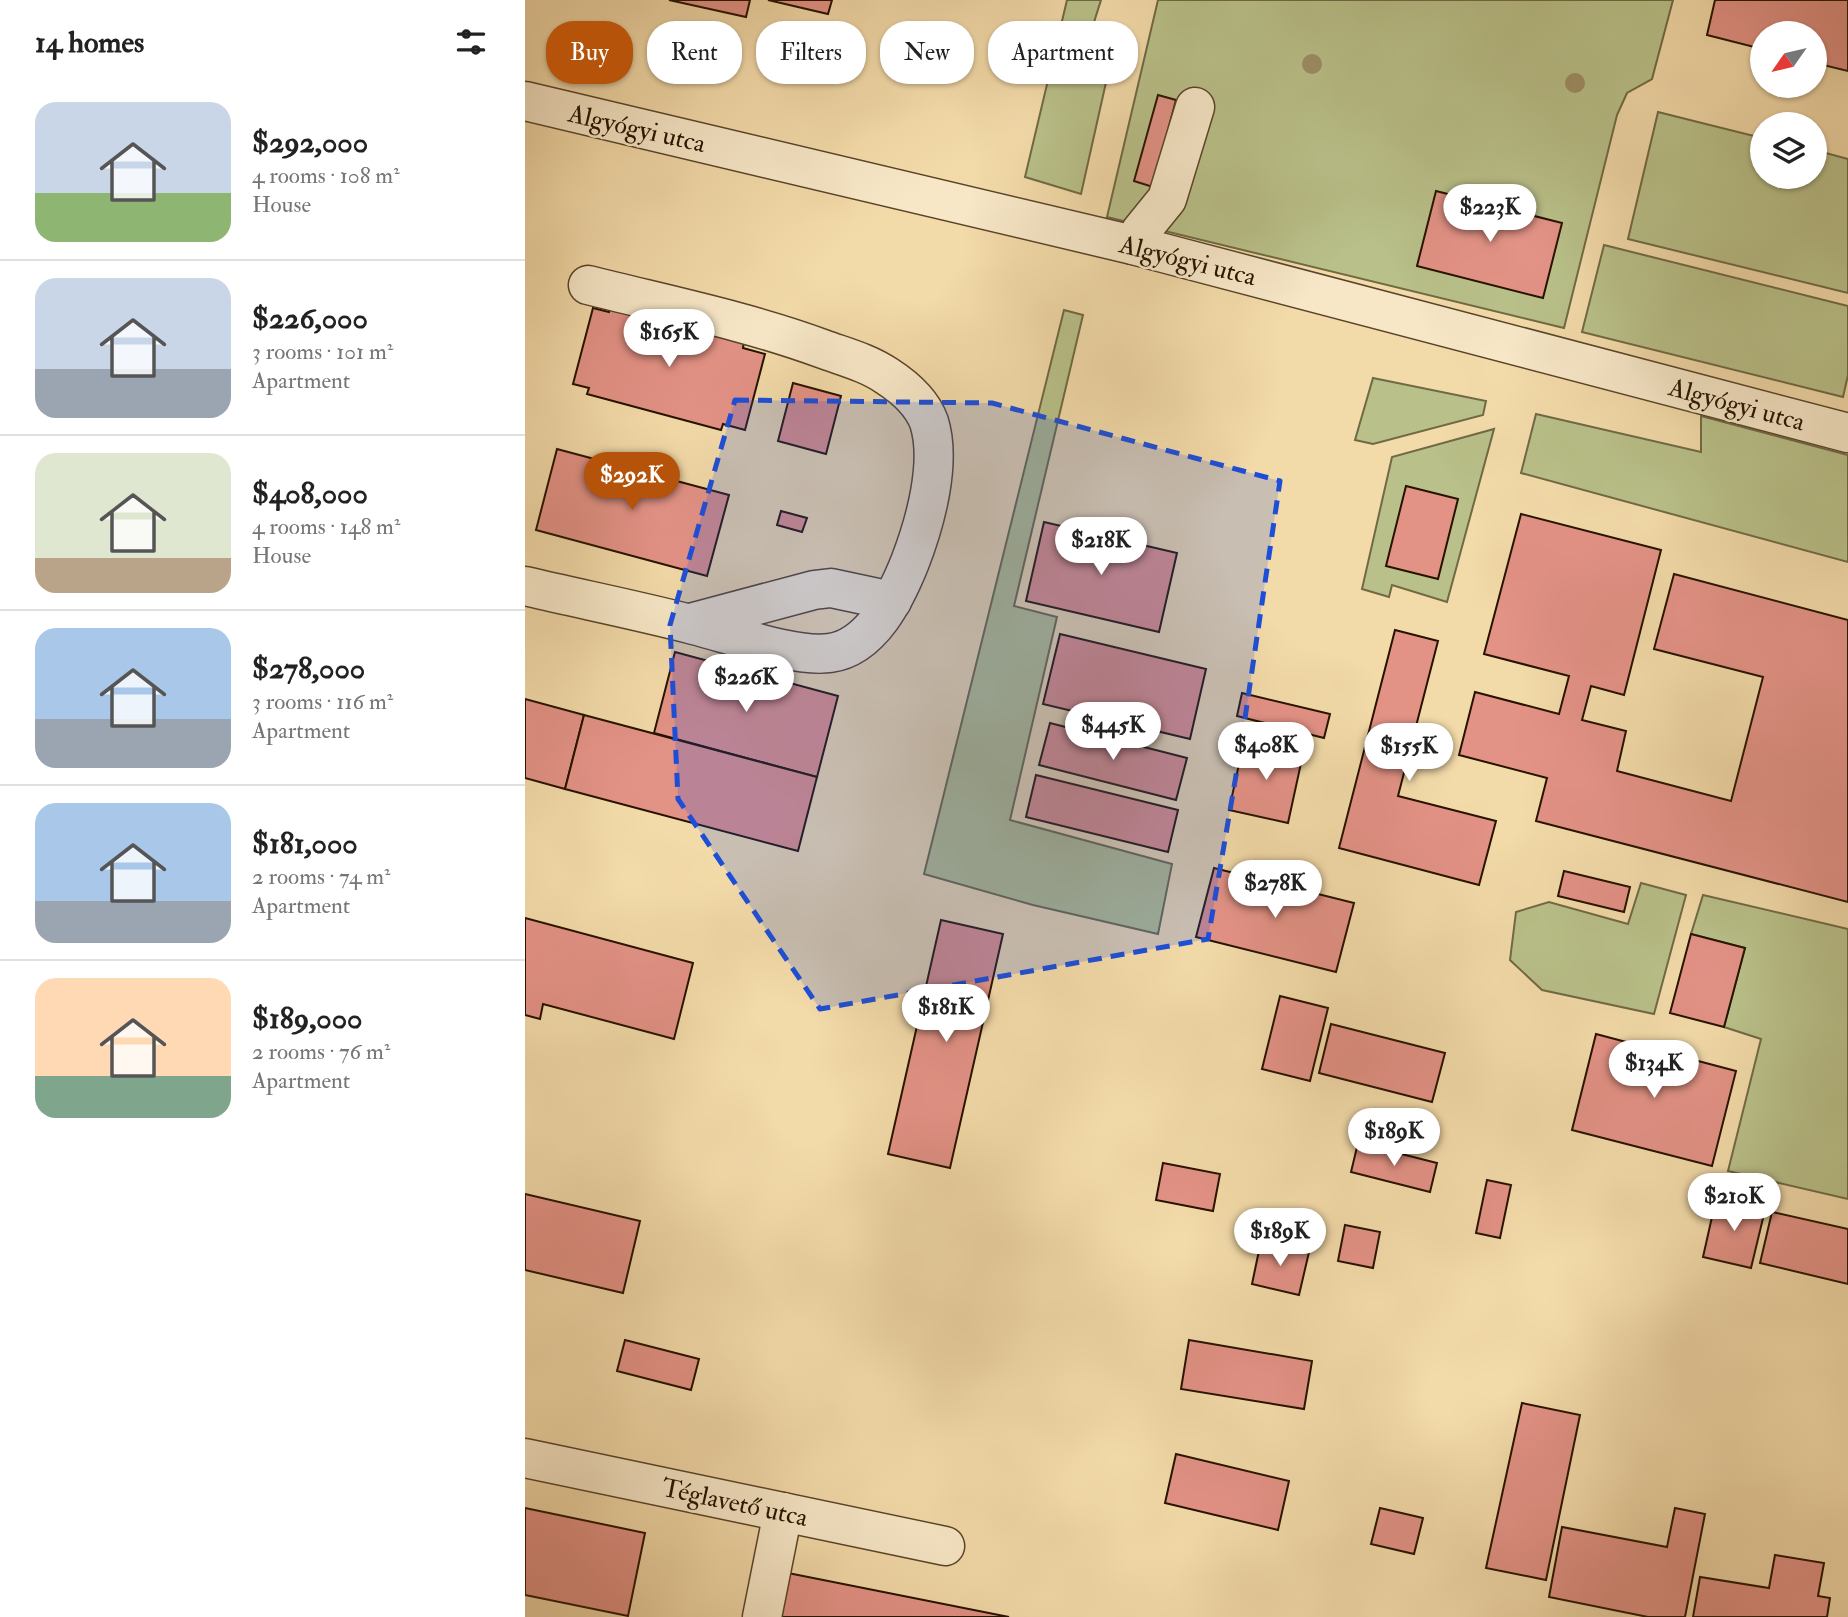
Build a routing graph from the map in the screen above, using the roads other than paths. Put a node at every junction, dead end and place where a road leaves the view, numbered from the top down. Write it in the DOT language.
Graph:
graph roads {
  1 [pos="525,101"];
  2 [pos="1195,107"];
  3 [pos="1133,245"];
  4 [pos="588,285"];
  5 [pos="1848,433"];
  6 [pos="525,586"];
  7 [pos="892,601"];
  8 [pos="688,623"];
  9 [pos="525,1458"];
  10 [pos="783,1512"];
  11 [pos="944,1546"];
  12 [pos="762,1617"];
  1 -- 3 [label="street, Algyógyi utca"];
  2 -- 3 [label="street"];
  3 -- 5 [label="street, Algyógyi utca"];
  4 -- 7 [label="street"];
  6 -- 8 [label="street"];
  7 -- 8 [label="street"];
  7 -- 8 [label="street"];
  9 -- 10 [label="street, Téglavető utca"];
  10 -- 11 [label="street, Téglavető utca"];
  10 -- 12 [label="street"];
}
